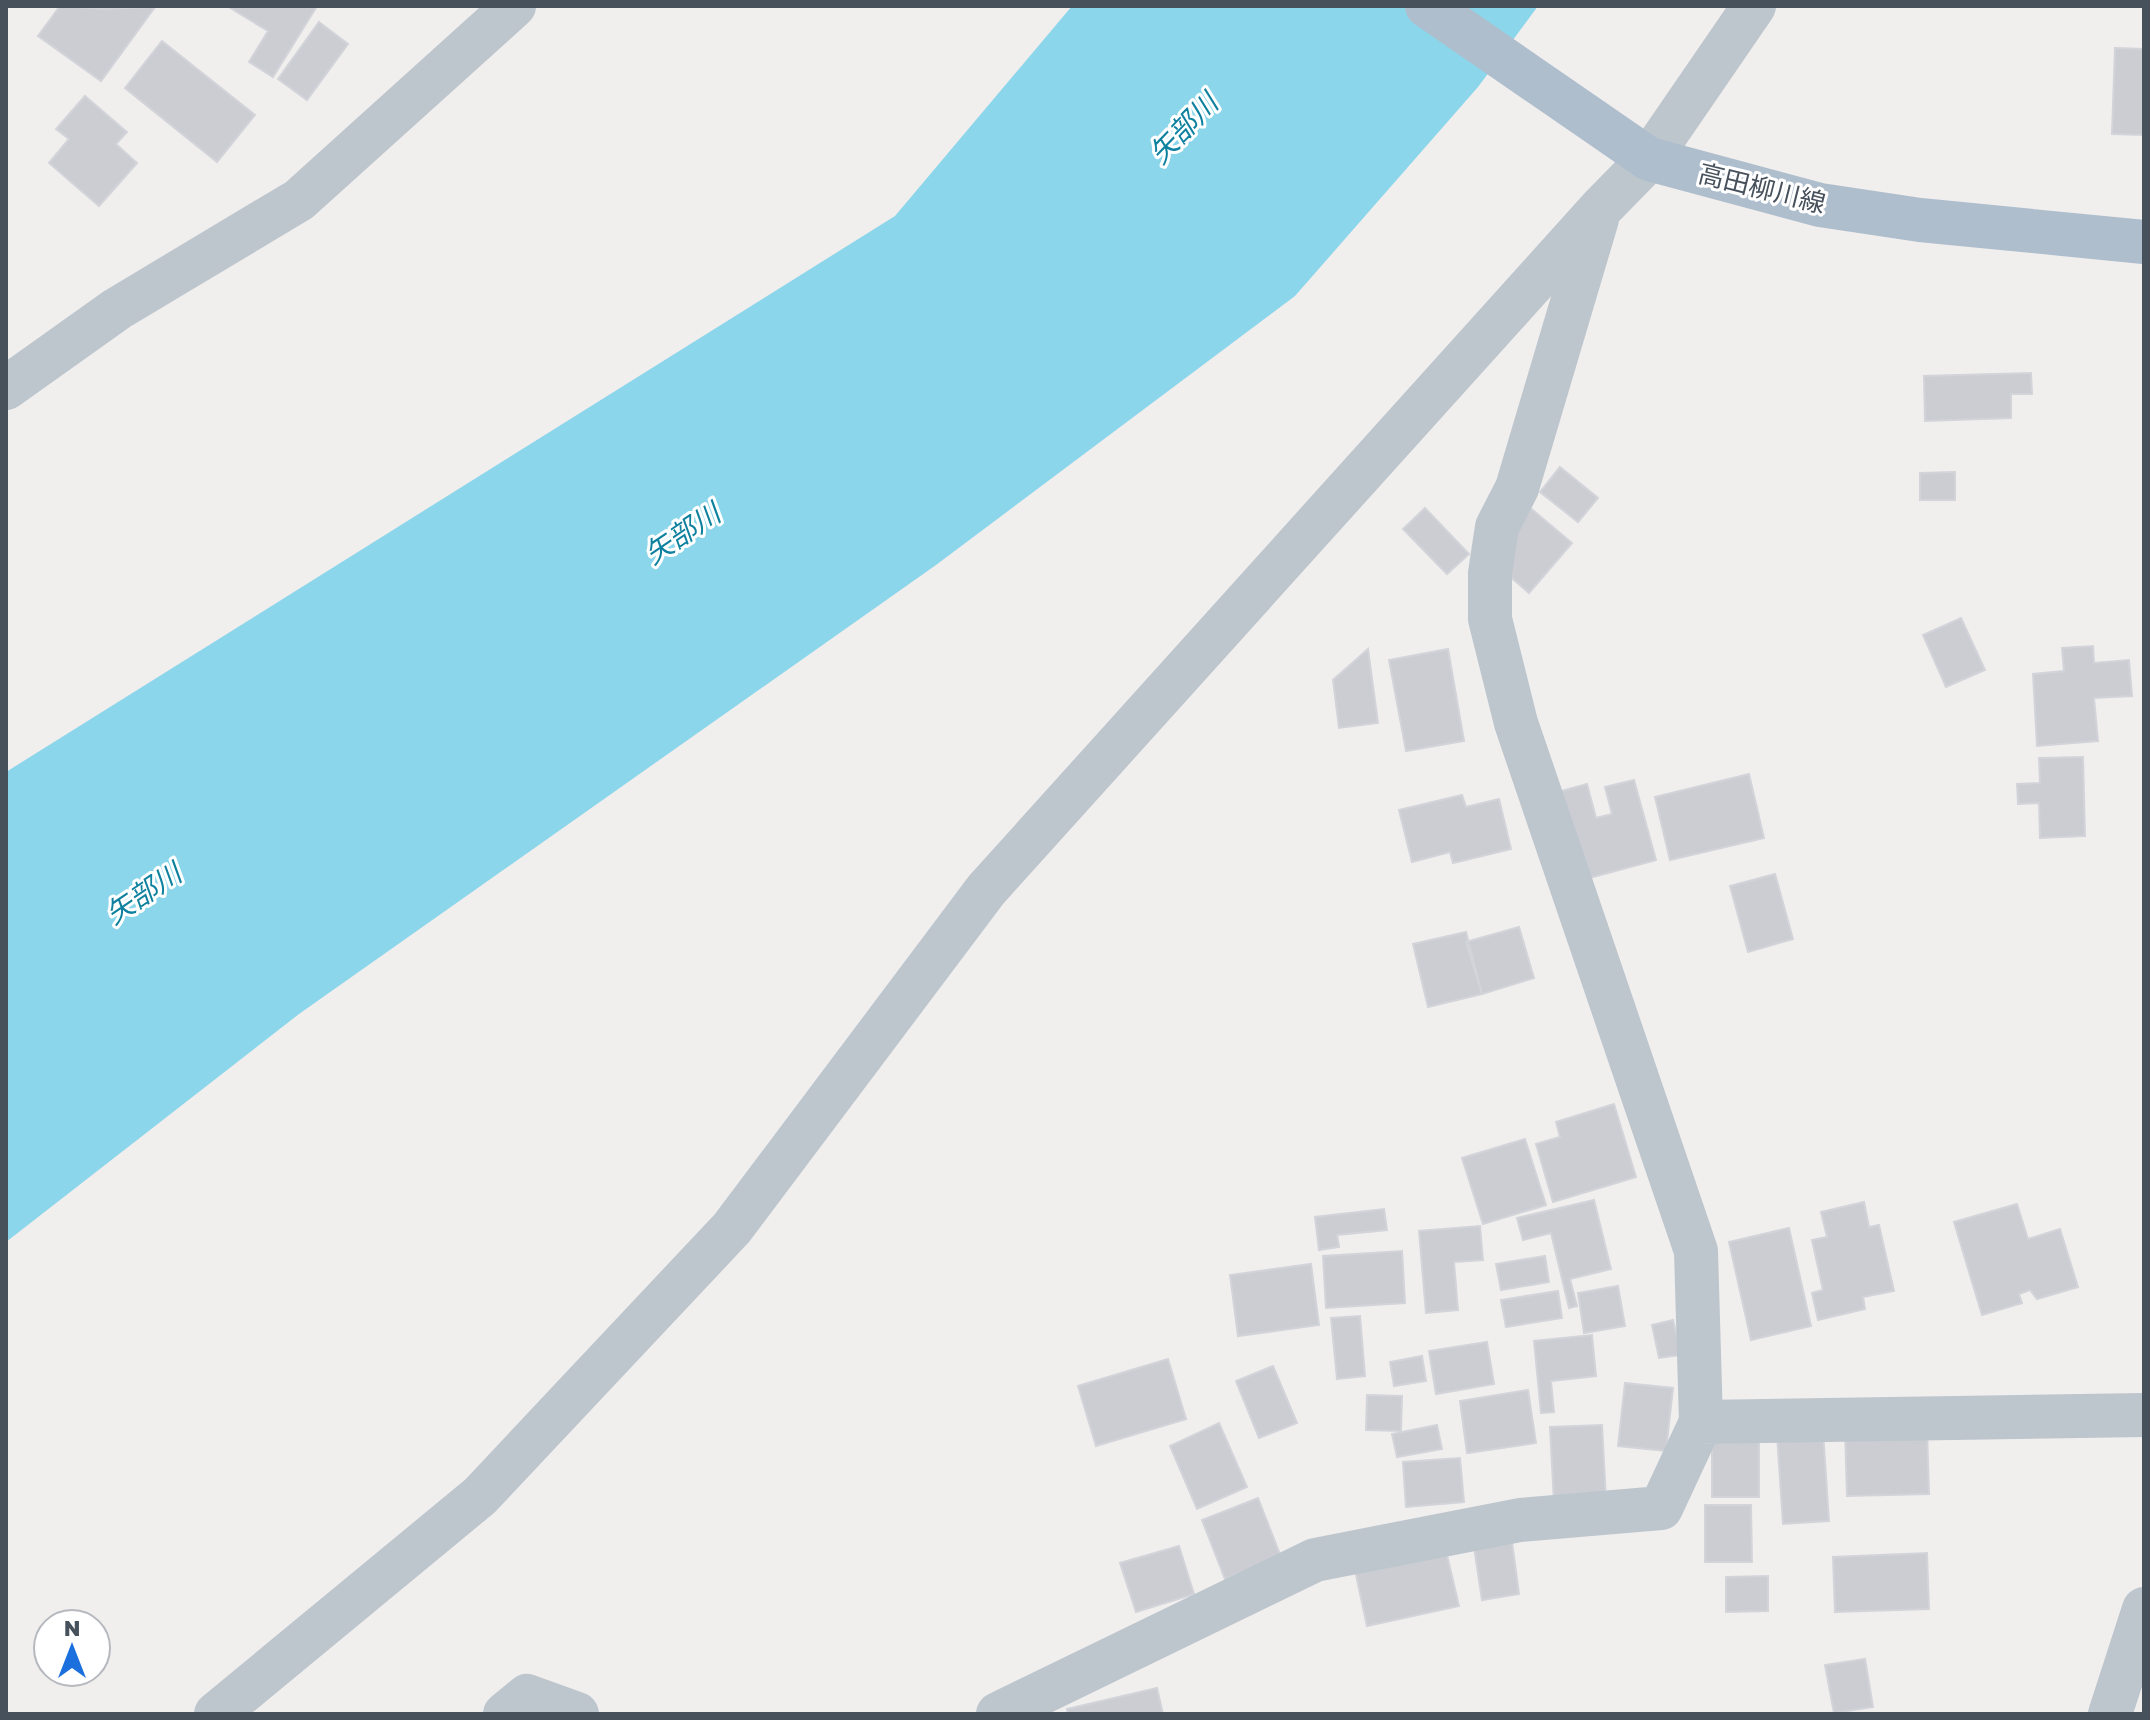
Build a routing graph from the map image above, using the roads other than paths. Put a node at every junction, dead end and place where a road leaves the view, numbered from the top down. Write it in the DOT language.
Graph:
graph roads {
  1 [pos="514,6"];
  2 [pos="1427,6"];
  3 [pos="1754,6"];
  4 [pos="1638,152"];
  5 [pos="1600,209"];
  6 [pos="2144,242"];
  7 [pos="6,388"];
  8 [pos="2144,1415"];
  9 [pos="1701,1422"];
  10 [pos="2144,1609"];
  11 [pos="216,1714"];
  12 [pos="505,1714"];
  13 [pos="577,1714"];
  14 [pos="998,1714"];
  15 [pos="2110,1714"];
  1 -- 7 [label="street"];
  2 -- 4 [label="main road, 高田柳川線"];
  3 -- 4 [label="street"];
  4 -- 5 [label="street"];
  4 -- 6 [label="main road, 高田柳川線"];
  5 -- 9 [label="street"];
  5 -- 11 [label="street"];
  8 -- 9 [label="street"];
  9 -- 14 [label="street"];
  10 -- 15 [label="street"];
  12 -- 13 [label="street"];
}
